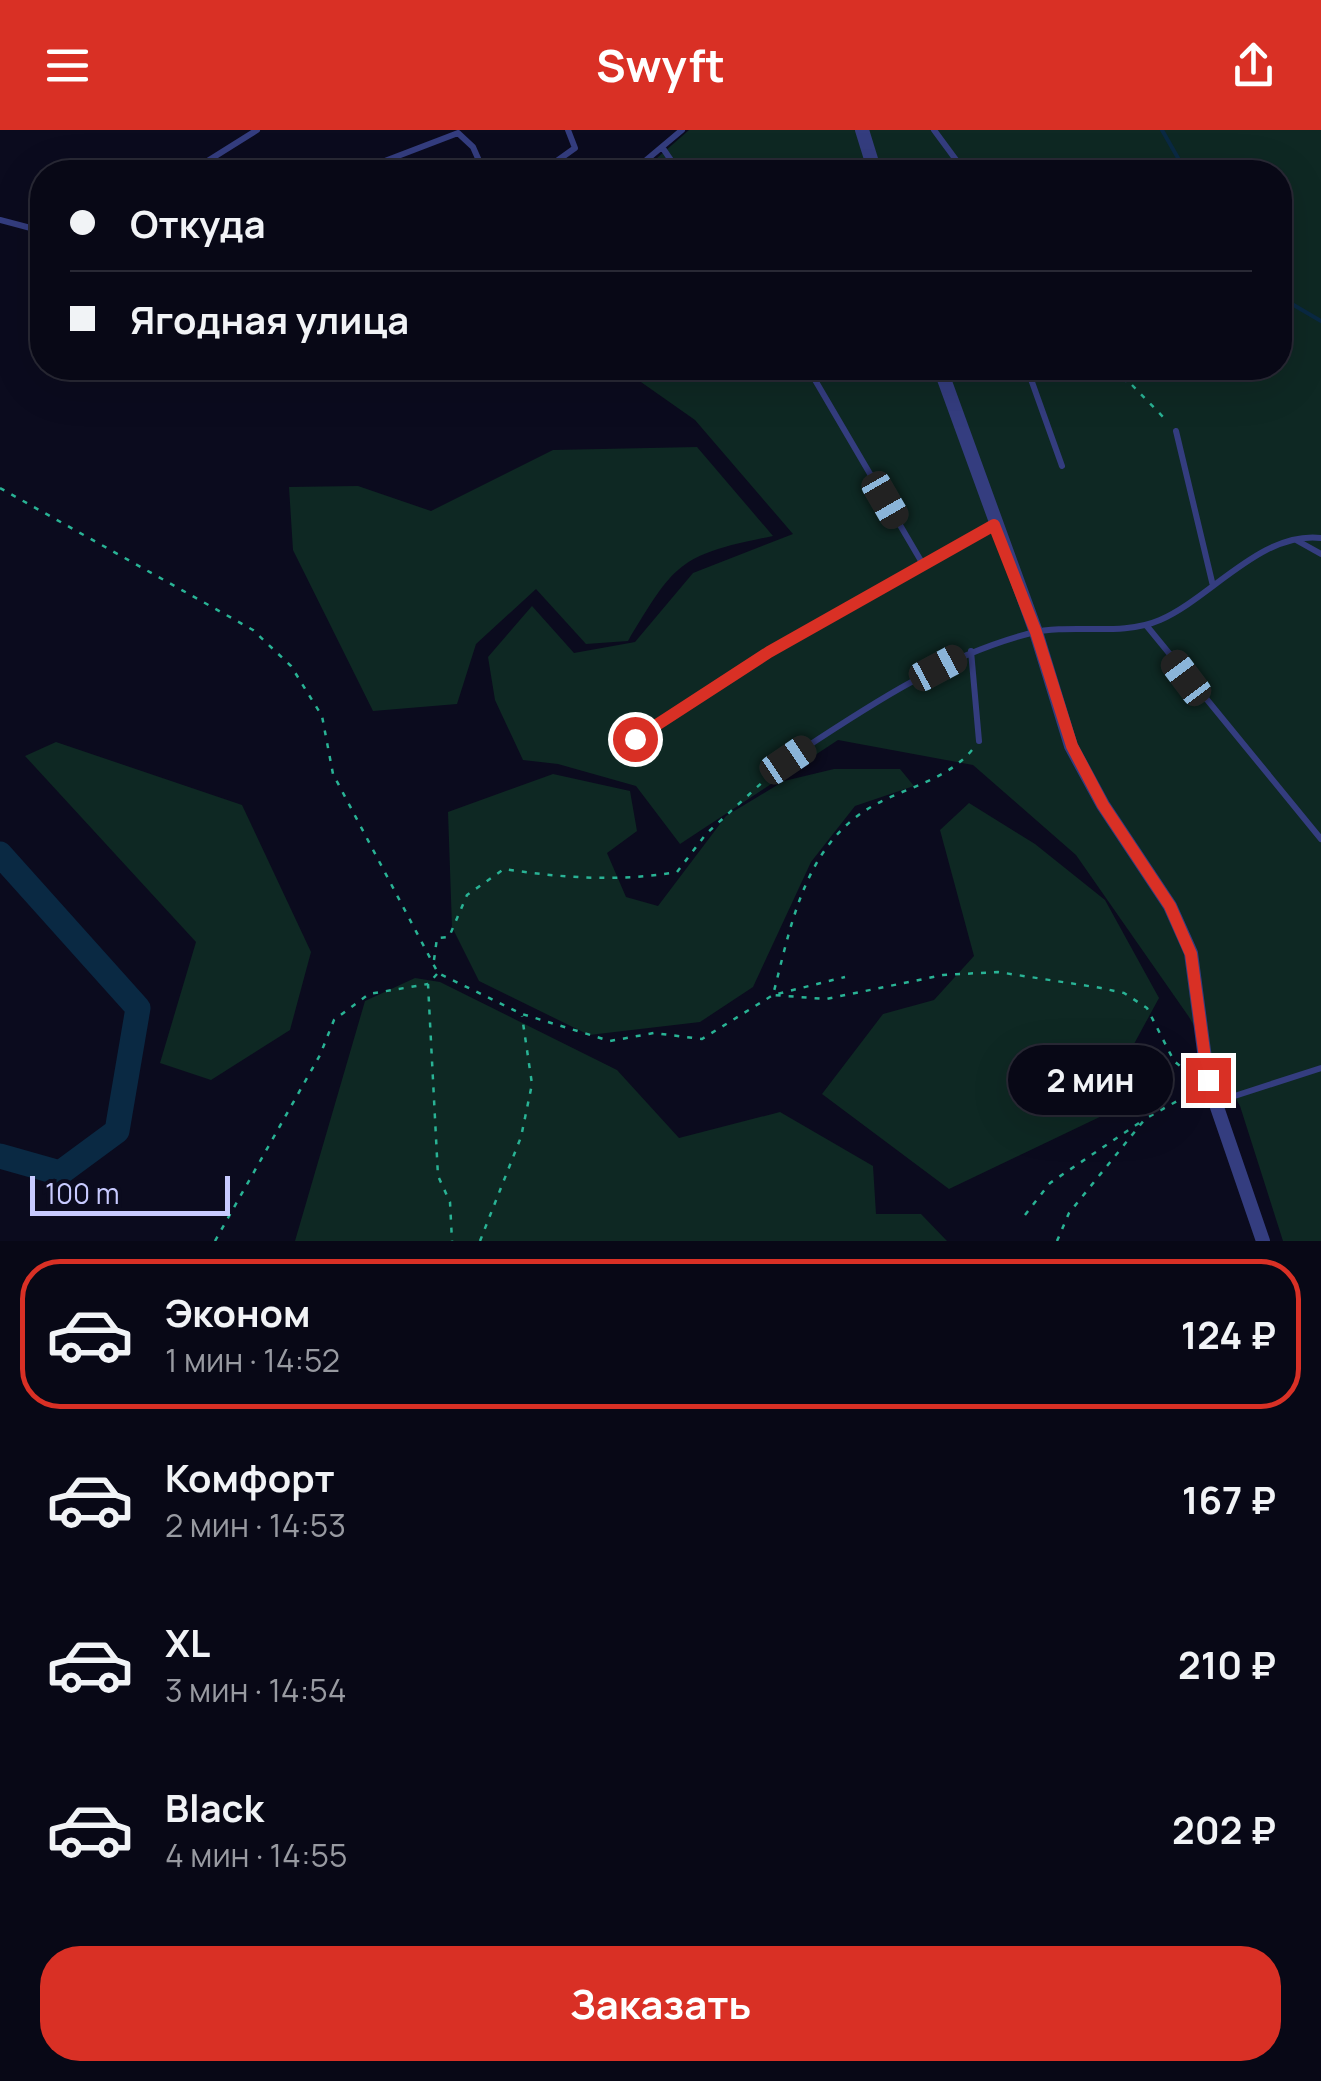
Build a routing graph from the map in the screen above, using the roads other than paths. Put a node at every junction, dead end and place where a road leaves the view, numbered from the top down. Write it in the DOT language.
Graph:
graph roads {
  1 [pos="257,130"];
  2 [pos="568,130"];
  3 [pos="682,130"];
  4 [pos="862,130"];
  5 [pos="934,130"];
  6 [pos="662,147"];
  7 [pos="209,160"];
  8 [pos="388,160"];
  9 [pos="479,160"];
  10 [pos="557,160"];
  11 [pos="646,160"];
  12 [pos="671,160"];
  13 [pos="871,160"];
  14 [pos="956,160"];
  15 [pos="0,220"];
  16 [pos="30,228"];
  17 [pos="815,380"];
  18 [pos="944,380"];
  19 [pos="1031,380"];
  20 [pos="1176,430"];
  21 [pos="1062,466"];
  22 [pos="994,525"];
  23 [pos="1321,538"];
  24 [pos="1296,540"];
  25 [pos="1321,554"];
  26 [pos="924,566"];
  27 [pos="1214,586"];
  28 [pos="1146,625"];
  29 [pos="1036,632"];
  30 [pos="971,651"];
  31 [pos="635,739"];
  32 [pos="979,741"];
  33 [pos="788,760"];
  34 [pos="1321,840"];
  35 [pos="1321,1068"];
  36 [pos="1215,1102"];
  37 [pos="1263,1241"];
  1 -- 7 [label="lane"];
  2 -- 10 [label="lane"];
  3 -- 6 [label="lane"];
  4 -- 13 [label="street"];
  5 -- 14 [label="lane"];
  6 -- 11 [label="lane"];
  6 -- 12 [label="lane"];
  8 -- 9 [label="lane"];
  15 -- 16 [label="lane"];
  17 -- 26 [label="lane"];
  18 -- 22 [label="street"];
  19 -- 21 [label="lane"];
  20 -- 27 [label="lane"];
  22 -- 26 [label="lane"];
  22 -- 29 [label="street"];
  23 -- 24 [label="lane"];
  24 -- 25 [label="lane"];
  24 -- 27 [label="lane"];
  26 -- 31 [label="lane"];
  27 -- 28 [label="lane"];
  28 -- 29 [label="lane"];
  28 -- 34 [label="lane"];
  29 -- 30 [label="lane"];
  29 -- 36 [label="street"];
  30 -- 32 [label="lane"];
  30 -- 33 [label="lane"];
  35 -- 36 [label="lane"];
  36 -- 37 [label="street"];
}
